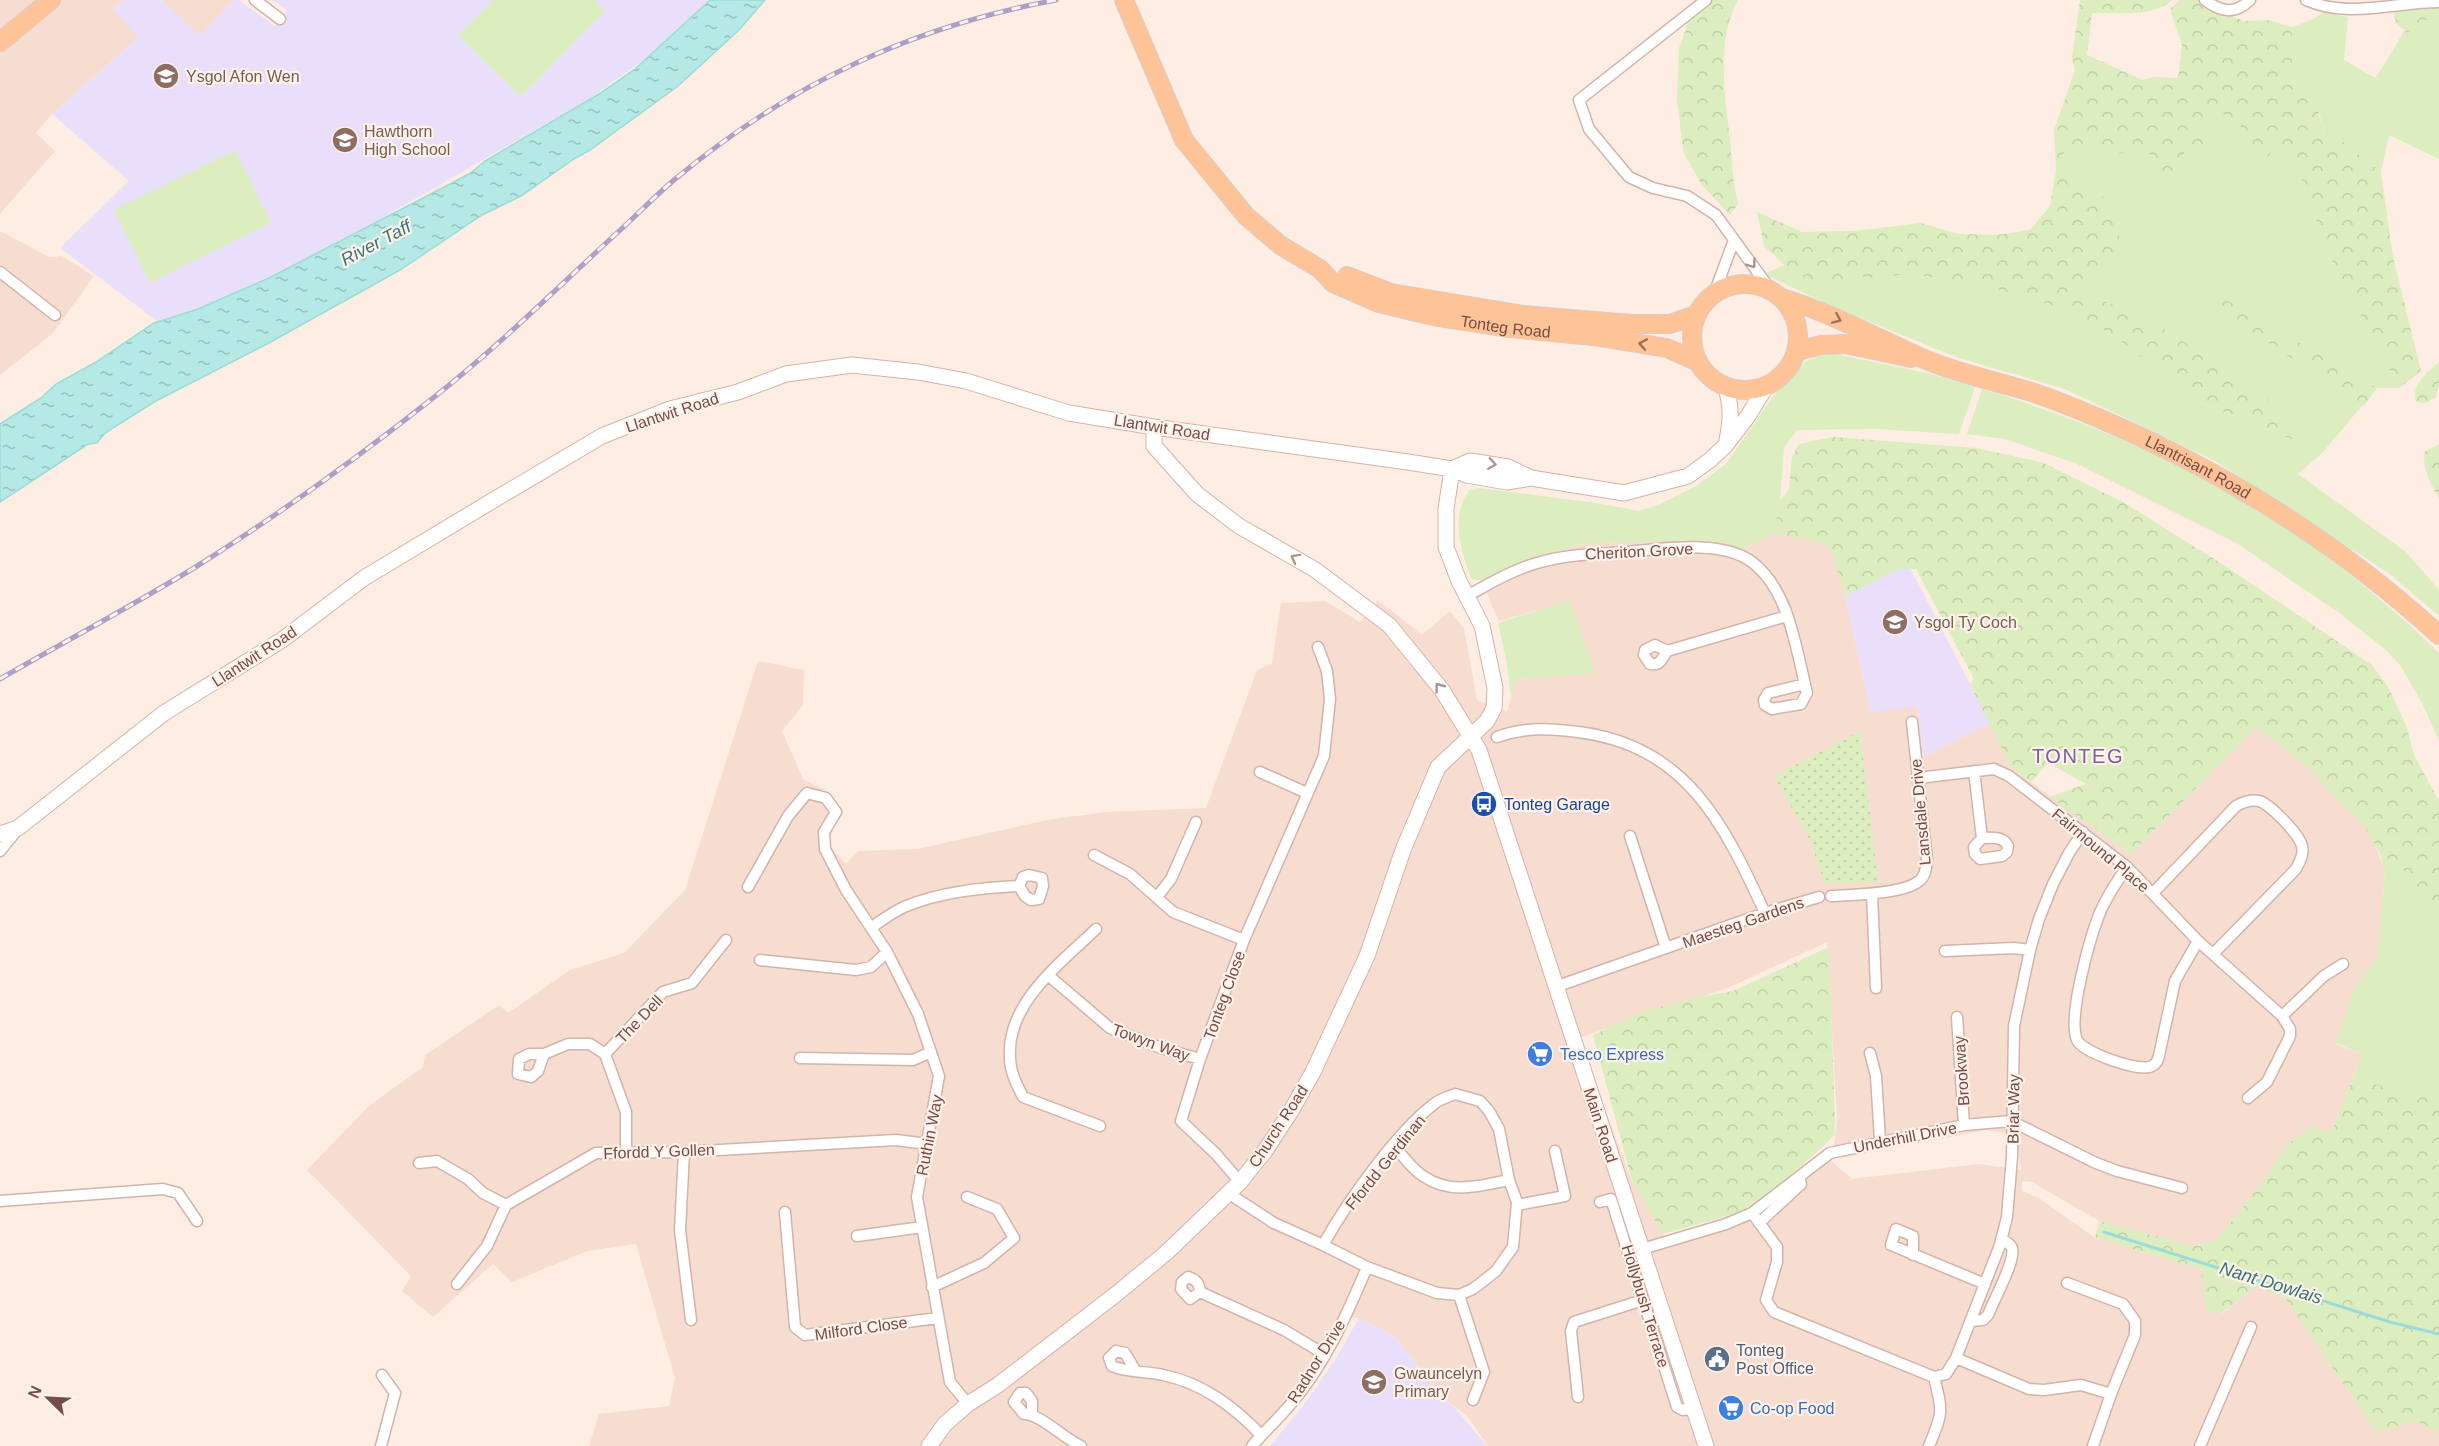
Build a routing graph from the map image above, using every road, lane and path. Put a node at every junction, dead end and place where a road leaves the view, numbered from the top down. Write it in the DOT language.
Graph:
graph roads {
  1 [pos="51,0"];
  2 [pos="255,0"];
  3 [pos="1124,0"];
  4 [pos="1706,0"];
  5 [pos="2205,0"];
  6 [pos="2250,0"];
  7 [pos="2306,0"];
  8 [pos="2439,2"];
  9 [pos="280,19"];
  10 [pos="0,42"];
  11 [pos="1734,240"];
  12 [pos="1320,268"];
  13 [pos="0,272"];
  14 [pos="1776,293"];
  15 [pos="1714,294"];
  16 [pos="55,315"];
  17 [pos="1696,315"];
  18 [pos="1797,351"];
  19 [pos="1925,359"];
  20 [pos="1698,362"];
  21 [pos="1767,385"];
  22 [pos="1725,386"];
  23 [pos="1154,427"];
  24 [pos="1725,446"];
  25 [pos="1452,469"];
  26 [pos="1467,596"];
  27 [pos="1788,616"];
  28 [pos="2439,635"];
  29 [pos="1318,647"];
  30 [pos="1667,651"];
  31 [pos="1805,684"];
  32 [pos="1912,722"];
  33 [pos="1471,736"];
  34 [pos="1497,737"];
  35 [pos="1974,771"];
  36 [pos="1260,772"];
  37 [pos="1918,778"];
  38 [pos="1307,793"];
  39 [pos="1196,822"];
  40 [pos="18,828"];
  41 [pos="2083,832"];
  42 [pos="0,834"];
  43 [pos="1630,836"];
  44 [pos="1982,838"];
  45 [pos="0,851"];
  46 [pos="1094,855"];
  47 [pos="2127,867"];
  48 [pos="1019,886"];
  49 [pos="748,887"];
  50 [pos="2153,893"];
  51 [pos="1872,894"];
  52 [pos="1825,896"];
  53 [pos="1157,897"];
  54 [pos="1765,913"];
  55 [pos="872,927"];
  56 [pos="1096,929"];
  57 [pos="726,940"];
  58 [pos="1244,940"];
  59 [pos="2198,941"];
  60 [pos="1666,948"];
  61 [pos="2030,950"];
  62 [pos="1945,951"];
  63 [pos="887,952"];
  64 [pos="2213,954"];
  65 [pos="760,960"];
  66 [pos="2343,964"];
  67 [pos="1049,976"];
  68 [pos="1555,987"];
  69 [pos="1876,988"];
  70 [pos="1957,1017"];
  71 [pos="2282,1017"];
  72 [pos="931,1052"];
  73 [pos="1870,1053"];
  74 [pos="544,1054"];
  75 [pos="605,1054"];
  76 [pos="800,1058"];
  77 [pos="1200,1059"];
  78 [pos="2248,1098"];
  79 [pos="2011,1121"];
  80 [pos="1964,1125"];
  81 [pos="1100,1126"];
  82 [pos="1880,1141"];
  83 [pos="927,1144"];
  84 [pos="1394,1146"];
  85 [pos="1555,1151"];
  86 [pos="626,1152"];
  87 [pos="684,1152"];
  88 [pos="419,1163"];
  89 [pos="1799,1177"];
  90 [pos="1509,1180"];
  91 [pos="1240,1182"];
  92 [pos="2181,1188"];
  93 [pos="1228,1193"];
  94 [pos="967,1197"];
  95 [pos="0,1201"];
  96 [pos="1600,1202"];
  97 [pos="506,1205"];
  98 [pos="1517,1205"];
  99 [pos="784,1212"];
  100 [pos="1752,1213"];
  101 [pos="197,1221"];
  102 [pos="1759,1223"];
  103 [pos="922,1227"];
  104 [pos="857,1236"];
  105 [pos="2001,1239"];
  106 [pos="1323,1245"];
  107 [pos="1642,1249"];
  108 [pos="1914,1255"];
  109 [pos="1367,1267"];
  110 [pos="2067,1283"];
  111 [pos="457,1284"];
  112 [pos="1985,1284"];
  113 [pos="932,1287"];
  114 [pos="1200,1292"];
  115 [pos="1459,1295"];
  116 [pos="1643,1300"];
  117 [pos="938,1318"];
  118 [pos="691,1320"];
  119 [pos="1970,1321"];
  120 [pos="2251,1327"];
  121 [pos="1324,1354"];
  122 [pos="1956,1358"];
  123 [pos="1135,1370"];
  124 [pos="382,1375"];
  125 [pos="1934,1377"];
  126 [pos="2111,1394"];
  127 [pos="1578,1397"];
  128 [pos="1473,1400"];
  129 [pos="968,1404"];
  130 [pos="1694,1409"];
  131 [pos="1032,1414"];
  132 [pos="1261,1435"];
  133 [pos="381,1446"];
  134 [pos="929,1446"];
  135 [pos="1082,1446"];
  136 [pos="1252,1446"];
  137 [pos="1706,1446"];
  138 [pos="1929,1446"];
  139 [pos="2093,1446"];
  140 [pos="2200,1446"];
  1 -- 10 [label="main road"];
  2 -- 9 [label="street"];
  3 -- 12 [label="main road, Tonteg Road"];
  4 -- 11 [label="street"];
  5 -- 6 [label="street"];
  7 -- 8 [label="street"];
  11 -- 14 [label="street, one-way"];
  11 -- 15 [label="street"];
  12 -- 17 [label="main road, Tonteg Road"];
  20 -- 12 [label="main road, Tonteg Road, one-way"];
  13 -- 16 [label="street"];
  14 -- 15 [label="main road"];
  14 -- 18 [label="main road"];
  14 -- 19 [label="main road, Llantrisant Road, one-way"];
  15 -- 17 [label="main road"];
  17 -- 20 [label="main road"];
  18 -- 19 [label="main road, Llantrisant Road"];
  18 -- 21 [label="main road"];
  19 -- 28 [label="main road, Llantrisant Road"];
  20 -- 22 [label="main road"];
  21 -- 22 [label="main road"];
  21 -- 24 [label="main road"];
  22 -- 24 [label="main road"];
  23 -- 25 [label="main road, Llantwit Road"];
  33 -- 23 [label="main road, Main Road, one-way"];
  23 -- 40 [label="main road, Llantwit Road"];
  24 -- 25 [label="main road"];
  25 -- 26 [label="main road"];
  26 -- 27 [label="street, Cheriton Grove"];
  26 -- 33 [label="main road"];
  27 -- 30 [label="street"];
  27 -- 31 [label="street, Cheriton Grove"];
  29 -- 38 [label="street, Tonteg Close"];
  32 -- 37 [label="street, Lansdale Drive"];
  33 -- 68 [label="main road, Main Road"];
  33 -- 91 [label="main road, Church Road"];
  34 -- 54 [label="street"];
  35 -- 37 [label="street, Fairmound Place"];
  35 -- 41 [label="street, Fairmound Place"];
  35 -- 44 [label="street"];
  36 -- 38 [label="street"];
  37 -- 51 [label="street, Lansdale Drive"];
  38 -- 58 [label="street, Tonteg Close"];
  39 -- 53 [label="street"];
  40 -- 42 [label="main road, Llantwit Road"];
  40 -- 45 [label="street"];
  41 -- 47 [label="street, Fairmound Place"];
  41 -- 61 [label="street, Briar Way"];
  43 -- 60 [label="street"];
  46 -- 53 [label="street"];
  47 -- 50 [label="street, Fairmound Place"];
  47 -- 59 [label="street"];
  48 -- 55 [label="street"];
  49 -- 55 [label="street, Ruthin Way"];
  50 -- 59 [label="street, Fairmound Place"];
  50 -- 64 [label="street"];
  51 -- 52 [label="street, Lansdale Drive"];
  51 -- 69 [label="street"];
  52 -- 54 [label="street, Maesteg Gardens"];
  53 -- 58 [label="street"];
  54 -- 60 [label="street, Maesteg Gardens"];
  55 -- 63 [label="street, Ruthin Way"];
  56 -- 67 [label="street"];
  57 -- 75 [label="street, The Dell"];
  58 -- 77 [label="street, Tonteg Close"];
  59 -- 64 [label="street, Fairmound Place"];
  60 -- 68 [label="street, Maesteg Gardens"];
  61 -- 62 [label="street"];
  61 -- 79 [label="street, Briar Way"];
  63 -- 65 [label="street"];
  63 -- 72 [label="street, Ruthin Way"];
  64 -- 71 [label="street, Fairmound Place"];
  66 -- 71 [label="street"];
  67 -- 77 [label="street, Towyn Way"];
  67 -- 81 [label="street"];
  68 -- 107 [label="main road, Main Road"];
  70 -- 80 [label="street, Brookway"];
  71 -- 78 [label="street"];
  72 -- 76 [label="street"];
  72 -- 83 [label="street, Ruthin Way"];
  73 -- 82 [label="street"];
  74 -- 75 [label="street, The Dell"];
  75 -- 86 [label="street, The Dell"];
  77 -- 91 [label="street, Tonteg Close"];
  79 -- 80 [label="street, Underhill Drive"];
  79 -- 92 [label="street, Underhill Drive"];
  79 -- 105 [label="street, Briar Way"];
  80 -- 82 [label="street, Underhill Drive"];
  82 -- 89 [label="street, Underhill Drive"];
  83 -- 87 [label="street, Ffordd Y Gollen"];
  83 -- 103 [label="street, Ruthin Way"];
  84 -- 90 [label="street"];
  84 -- 90 [label="street, Ffordd Gerdinan"];
  84 -- 106 [label="street, Ffordd Gerdinan"];
  85 -- 98 [label="street"];
  86 -- 87 [label="street, Ffordd Y Gollen"];
  86 -- 97 [label="street, Ffordd Y Gollen"];
  87 -- 118 [label="street"];
  88 -- 97 [label="street"];
  89 -- 100 [label="street, Underhill Drive"];
  89 -- 102 [label="street"];
  90 -- 98 [label="street, Ffordd Gerdinan"];
  91 -- 93 [label="main road, Church Road"];
  93 -- 106 [label="street"];
  93 -- 129 [label="main road, Church Road"];
  94 -- 113 [label="street"];
  95 -- 101 [label="street"];
  96 -- 116 [label="street, Hollybush Terrace"];
  97 -- 111 [label="street"];
  98 -- 115 [label="street, Ffordd Gerdinan"];
  99 -- 117 [label="street, Milford Close"];
  100 -- 102 [label="street"];
  100 -- 107 [label="street, Underhill Drive"];
  102 -- 125 [label="street"];
  103 -- 104 [label="street"];
  103 -- 113 [label="street, Ruthin Way"];
  105 -- 112 [label="street, Briar Way"];
  105 -- 119 [label="street"];
  106 -- 109 [label="street"];
  107 -- 130 [label="main road, Main Road"];
  108 -- 112 [label="street"];
  109 -- 115 [label="street"];
  109 -- 121 [label="street, Radnor Drive"];
  110 -- 126 [label="street"];
  112 -- 119 [label="street, Briar Way"];
  113 -- 117 [label="street, Ruthin Way"];
  114 -- 121 [label="street"];
  115 -- 128 [label="street"];
  116 -- 127 [label="street"];
  116 -- 130 [label="street, Hollybush Terrace"];
  117 -- 129 [label="street, Ruthin Way"];
  119 -- 122 [label="street, Briar Way"];
  120 -- 140 [label="street"];
  121 -- 132 [label="street, Radnor Drive"];
  122 -- 125 [label="street, Briar Way"];
  122 -- 126 [label="street"];
  123 -- 132 [label="street"];
  124 -- 133 [label="street"];
  125 -- 138 [label="street"];
  126 -- 139 [label="street"];
  129 -- 134 [label="main road, Church Road"];
  130 -- 137 [label="main road, Main Road"];
  131 -- 135 [label="street"];
  132 -- 136 [label="street, Radnor Drive"];
}
